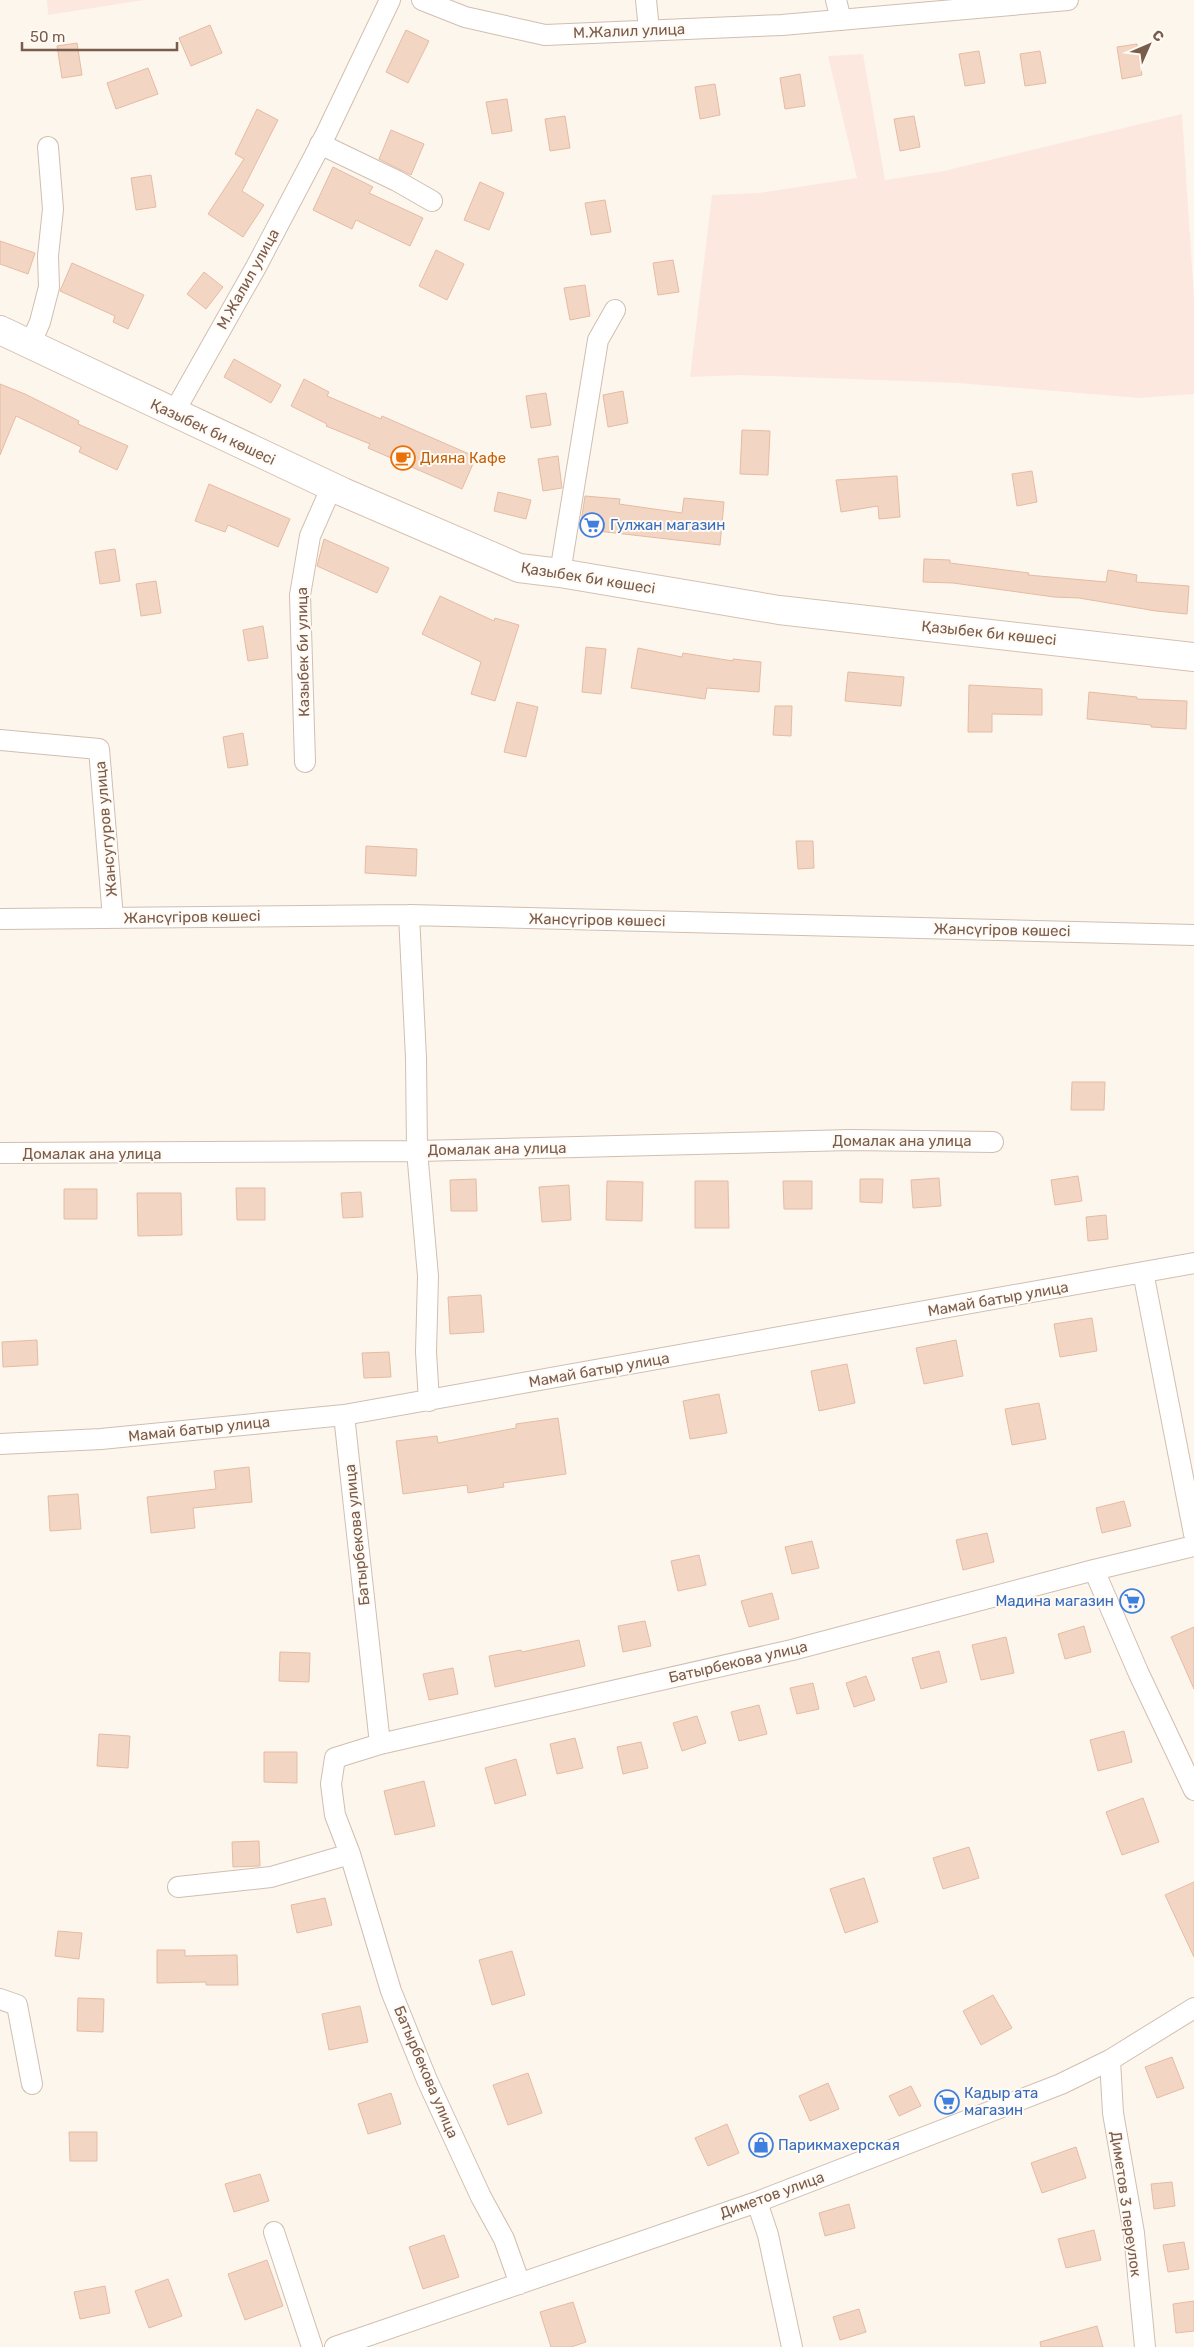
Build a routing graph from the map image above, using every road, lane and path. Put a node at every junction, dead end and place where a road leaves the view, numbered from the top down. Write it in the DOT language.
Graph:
graph roads {
  1 [pos="390,0"];
  2 [pos="422,0"];
  3 [pos="646,0"];
  4 [pos="836,0"];
  5 [pos="1068,0"];
  6 [pos="841,20"];
  7 [pos="649,30"];
  8 [pos="320,144"];
  9 [pos="48,147"];
  10 [pos="432,201"];
  11 [pos="615,310"];
  12 [pos="0,330"];
  13 [pos="30,345"];
  14 [pos="172,414"];
  15 [pos="332,486"];
  16 [pos="560,572"];
  17 [pos="1194,657"];
  18 [pos="0,740"];
  19 [pos="305,762"];
  20 [pos="409,915"];
  21 [pos="114,918"];
  22 [pos="0,919"];
  23 [pos="1194,935"];
  24 [pos="994,1142"];
  25 [pos="417,1151"];
  26 [pos="0,1153"];
  27 [pos="1194,1263"];
  28 [pos="1143,1272"];
  29 [pos="429,1400"];
  30 [pos="344,1415"];
  31 [pos="0,1444"];
  32 [pos="1194,1534"];
  33 [pos="1194,1546"];
  34 [pos="1094,1570"];
  35 [pos="380,1744"];
  36 [pos="1194,1790"];
  37 [pos="350,1854"];
  38 [pos="178,1888"];
  39 [pos="0,1999"];
  40 [pos="1194,2008"];
  41 [pos="1110,2060"];
  42 [pos="32,2084"];
  43 [pos="757,2202"];
  44 [pos="274,2232"];
  45 [pos="520,2284"];
  46 [pos="312,2347"];
  47 [pos="335,2347"];
  48 [pos="792,2347"];
  49 [pos="1145,2347"];
  1 -- 8 [label="street, М.Жалил улица"];
  2 -- 7 [label="street, М.Жалил улица"];
  3 -- 7 [label="street"];
  4 -- 6 [label="street"];
  5 -- 6 [label="street, М.Жалил улица"];
  6 -- 7 [label="street, М.Жалил улица"];
  8 -- 10 [label="street"];
  8 -- 14 [label="street, М.Жалил улица"];
  9 -- 13 [label="street"];
  11 -- 16 [label="street"];
  12 -- 13 [label="main road, Қазыбек би көшесі"];
  13 -- 14 [label="main road, Қазыбек би көшесі"];
  14 -- 15 [label="main road, Қазыбек би көшесі"];
  15 -- 16 [label="main road, Қазыбек би көшесі"];
  15 -- 19 [label="street, Казыбек би улица"];
  16 -- 17 [label="main road, Қазыбек би көшесі"];
  18 -- 21 [label="street, Жансугуров улица"];
  20 -- 21 [label="street, Жансүгіров көшесі"];
  20 -- 23 [label="street, Жансүгіров көшесі"];
  20 -- 25 [label="street"];
  21 -- 22 [label="street, Жансүгіров көшесі"];
  24 -- 25 [label="street, Домалак ана улица"];
  25 -- 26 [label="street, Домалак ана улица"];
  25 -- 29 [label="street"];
  27 -- 28 [label="street, Мамай батыр улица"];
  28 -- 29 [label="street, Мамай батыр улица"];
  28 -- 32 [label="street"];
  29 -- 30 [label="street, Мамай батыр улица"];
  30 -- 31 [label="street, Мамай батыр улица"];
  30 -- 35 [label="street, Батырбекова улица"];
  33 -- 34 [label="street, Батырбекова улица"];
  34 -- 35 [label="street, Батырбекова улица"];
  34 -- 36 [label="street"];
  35 -- 37 [label="street, Батырбекова улица"];
  37 -- 38 [label="street"];
  37 -- 45 [label="street, Батырбекова улица"];
  39 -- 42 [label="street"];
  40 -- 41 [label="street, Диметов улица"];
  41 -- 43 [label="street, Диметов улица"];
  41 -- 49 [label="street, Диметов 3 переулок"];
  43 -- 45 [label="street, Диметов улица"];
  43 -- 48 [label="street"];
  44 -- 46 [label="street"];
  45 -- 47 [label="street, Диметов улица"];
}
